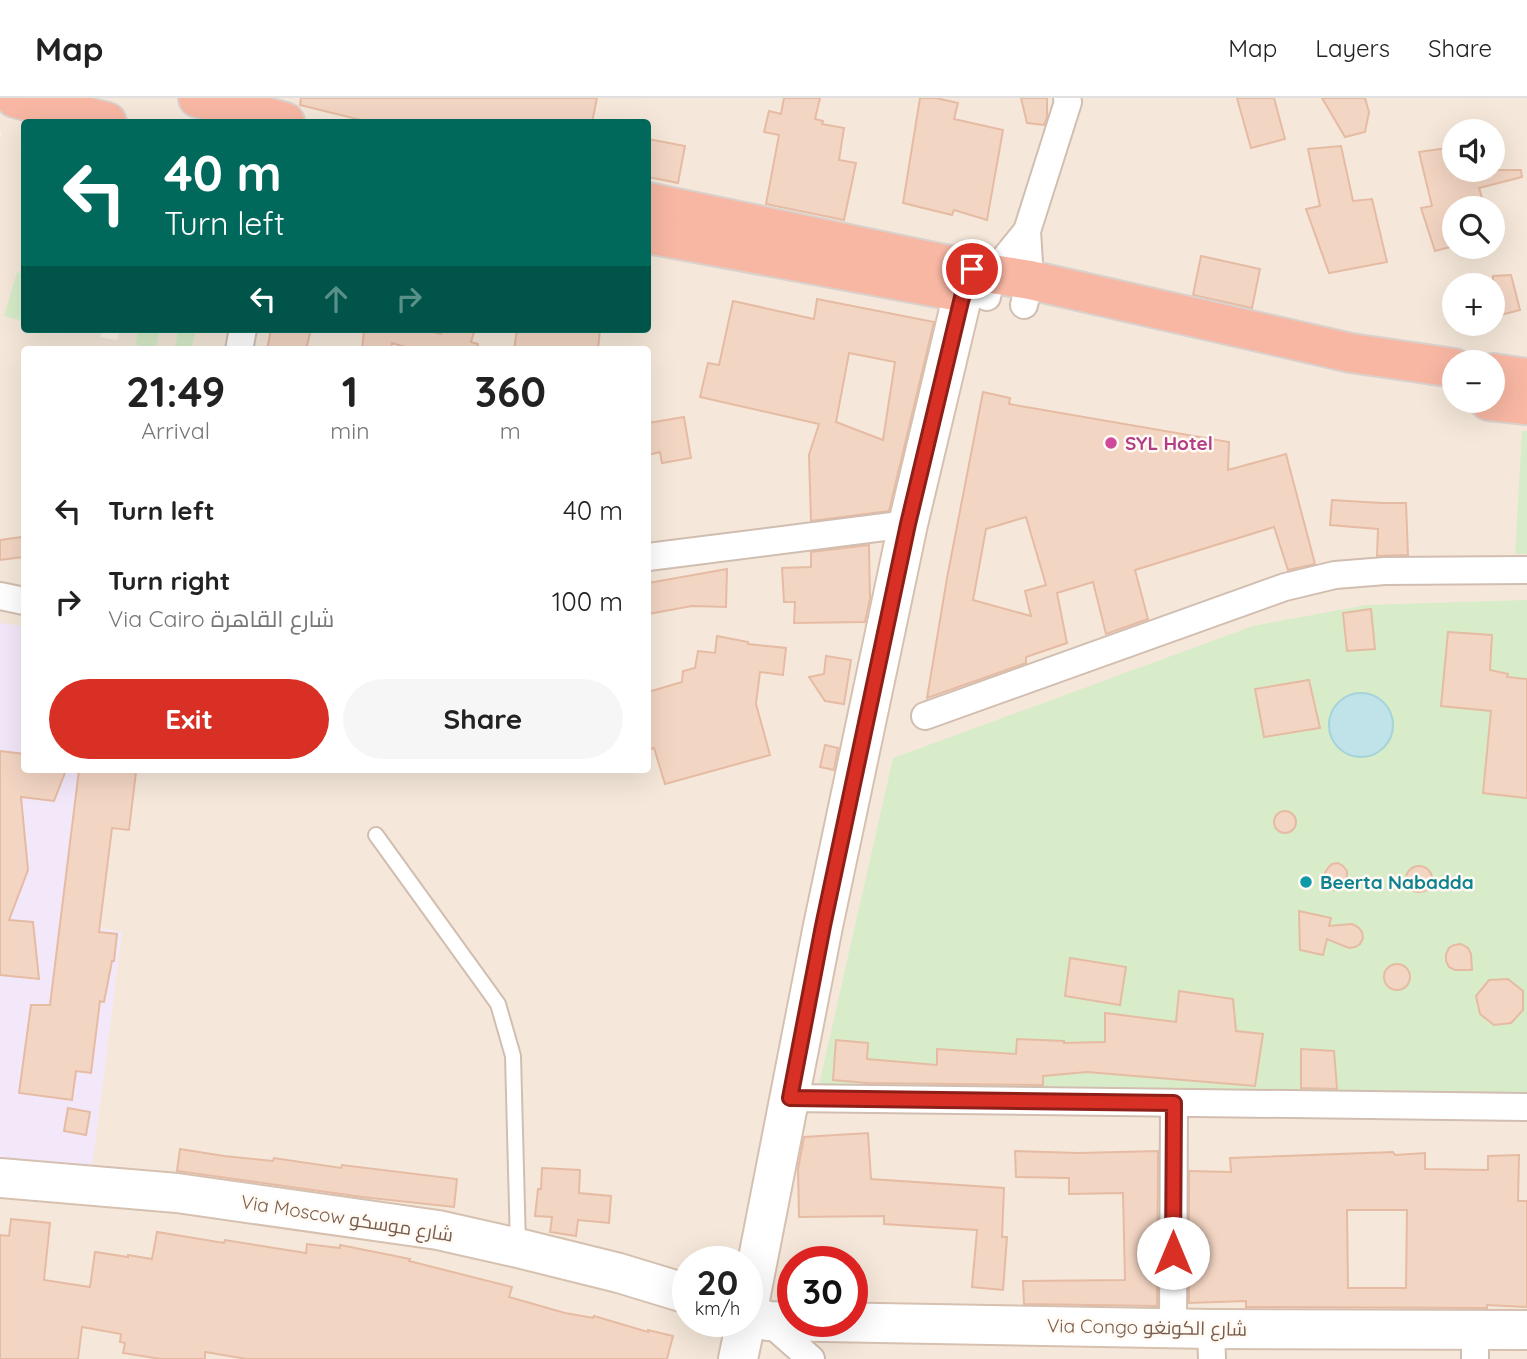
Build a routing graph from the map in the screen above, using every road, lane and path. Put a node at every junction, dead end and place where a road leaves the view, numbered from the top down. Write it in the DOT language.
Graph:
graph roads {
  1 [pos="15,98"];
  2 [pos="115,98"];
  3 [pos="199,98"];
  4 [pos="1068,99"];
  5 [pos="96,119"];
  6 [pos="116,119"];
  7 [pos="274,119"];
  8 [pos="651,203"];
  9 [pos="1027,231"];
  10 [pos="651,234"];
  11 [pos="979,283"];
  12 [pos="1027,293"];
  13 [pos="1350,366"];
  14 [pos="1442,368"];
  15 [pos="1505,375"];
  16 [pos="1527,378"];
  17 [pos="1442,392"];
  18 [pos="1505,403"];
  19 [pos="1527,405"];
  20 [pos="908,524"];
  21 [pos="651,557"];
  22 [pos="1527,570"];
  23 [pos="0,596"];
  24 [pos="21,600"];
  25 [pos="925,716"];
  26 [pos="376,835"];
  27 [pos="790,1098"];
  28 [pos="1174,1103"];
  29 [pos="1527,1107"];
  30 [pos="0,1178"];
  31 [pos="518,1248"];
  32 [pos="763,1250"];
  33 [pos="672,1289"];
  34 [pos="763,1317"];
  35 [pos="763,1325"];
  36 [pos="1173,1328"];
  37 [pos="1527,1330"];
  38 [pos="745,1337"];
  39 [pos="1212,1344"];
  40 [pos="1475,1344"];
  41 [pos="738,1359"];
  42 [pos="811,1359"];
  1 -- 5 [label="highway"];
  2 -- 6 [label="highway"];
  3 -- 7 [label="highway"];
  4 -- 9 [label="street"];
  8 -- 11 [label="highway"];
  9 -- 11 [label="street"];
  9 -- 12 [label="street"];
  10 -- 11 [label="highway"];
  11 -- 12 [label="highway"];
  11 -- 20 [label="main road"];
  12 -- 13 [label="highway"];
  13 -- 14 [label="highway"];
  13 -- 17 [label="highway"];
  15 -- 16 [label="highway"];
  18 -- 19 [label="highway"];
  20 -- 21 [label="street"];
  20 -- 27 [label="main road"];
  22 -- 25 [label="street"];
  23 -- 24 [label="street"];
  26 -- 31 [label="lane"];
  27 -- 28 [label="street"];
  27 -- 32 [label="main road"];
  28 -- 29 [label="street"];
  28 -- 36 [label="street"];
  30 -- 31 [label="main road, Via Moscow شارع موسكو"];
  31 -- 33 [label="main road, Via Moscow شارع موسكو"];
  34 -- 36 [label="main road, Via Congo شارع الكونغو"];
  35 -- 42 [label="street"];
  36 -- 39 [label="main road, Via Congo شارع الكونغو"];
  37 -- 40 [label="main road, Via Congo شارع الكونغو"];
  38 -- 41 [label="main road"];
  39 -- 40 [label="main road, Via Congo شارع الكونغو"];
}
